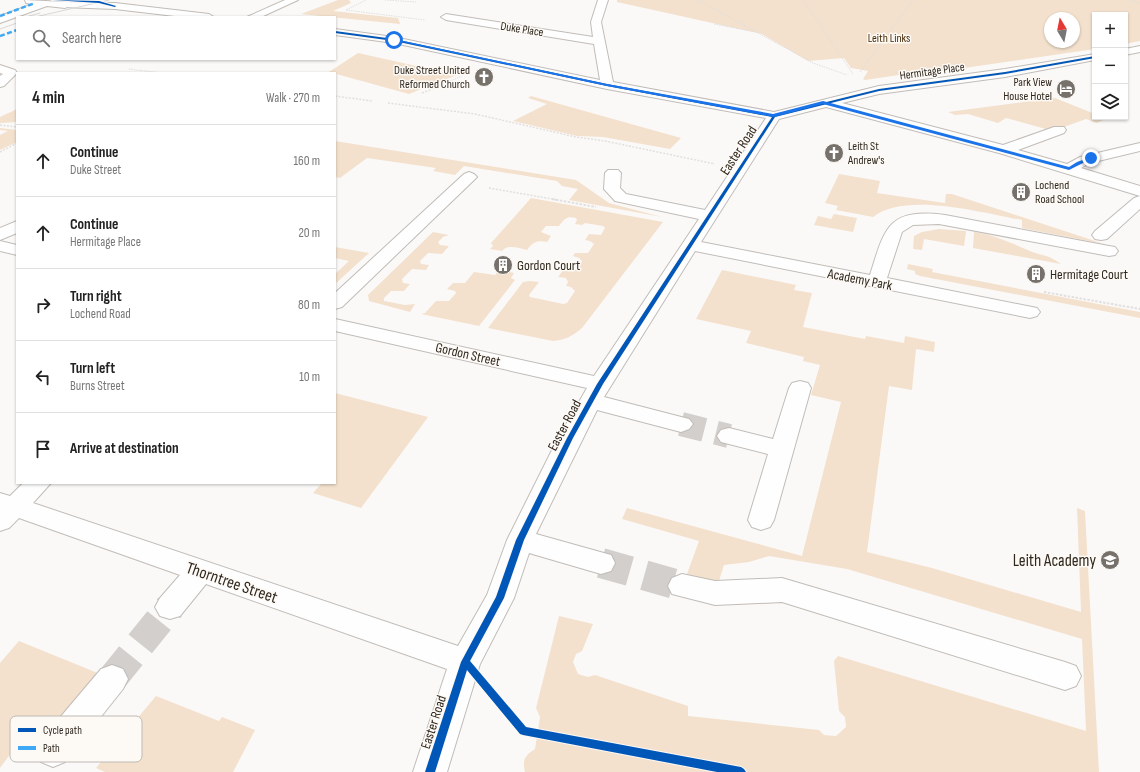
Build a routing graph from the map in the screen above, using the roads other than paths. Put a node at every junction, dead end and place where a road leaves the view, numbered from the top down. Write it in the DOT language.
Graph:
graph roads {
  1 [pos="27,0"];
  2 [pos="105,0"];
  3 [pos="293,0"];
  4 [pos="603,0"];
  5 [pos="43,4"];
  6 [pos="65,5"];
  7 [pos="89,5"];
  8 [pos="37,16"];
  9 [pos="200,16"];
  10 [pos="254,16"];
  11 [pos="446,17"];
  12 [pos="0,20"];
  13 [pos="596,22"];
  14 [pos="608,22"];
  15 [pos="16,24"];
  16 [pos="0,30"];
  17 [pos="336,32"];
  18 [pos="598,41"];
  19 [pos="1140,49"];
  20 [pos="1128,51"];
  21 [pos="1092,57"];
  22 [pos="9,73"];
  23 [pos="0,84"];
  24 [pos="607,85"];
  25 [pos="837,87"];
  26 [pos="853,96"];
  27 [pos="823,103"];
  28 [pos="774,116"];
  29 [pos="1059,130"];
  30 [pos="1140,147"];
  31 [pos="1004,150"];
  32 [pos="1069,169"];
  33 [pos="613,173"];
  34 [pos="466,180"];
  35 [pos="1140,191"];
  36 [pos="1140,201"];
  37 [pos="709,216"];
  38 [pos="16,227"];
  39 [pos="0,235"];
  40 [pos="1101,235"];
  41 [pos="0,246"];
  42 [pos="691,246"];
  43 [pos="16,250"];
  44 [pos="1109,250"];
  45 [pos="878,282"];
  46 [pos="336,302"];
  47 [pos="1030,312"];
  48 [pos="336,325"];
  49 [pos="800,388"];
  50 [pos="595,393"];
  51 [pos="681,424"];
  52 [pos="729,436"];
  53 [pos="782,449"];
  54 [pos="37,484"];
  55 [pos="4,510"];
  56 [pos="761,520"];
  57 [pos="520,540"];
  58 [pos="601,563"];
  59 [pos="200,571"];
  60 [pos="682,586"];
  61 [pos="170,607"];
  62 [pos="465,662"];
  63 [pos="1065,676"];
  64 [pos="112,679"];
  65 [pos="82,716"];
  66 [pos="430,772"];
  1 -- 5 [label="street"];
  2 -- 7 [label="street"];
  3 -- 10 [label="street"];
  4 -- 13 [label="street"];
  5 -- 6 [label="street"];
  5 -- 12 [label="street"];
  6 -- 7 [label="street"];
  6 -- 8 [label="street"];
  7 -- 9 [label="street"];
  11 -- 18 [label="street, Duke Place"];
  13 -- 14 [label="street"];
  13 -- 18 [label="street"];
  15 -- 16 [label="street"];
  17 -- 24 [label="street"];
  18 -- 24 [label="street"];
  19 -- 20 [label="street"];
  21 -- 26 [label="street, Hermitage Place"];
  22 -- 23 [label="street"];
  24 -- 28 [label="street"];
  25 -- 26 [label="street"];
  26 -- 27 [label="street, Hermitage Place"];
  27 -- 28 [label="street, Hermitage Place"];
  27 -- 31 [label="street"];
  28 -- 37 [label="street, Easter Road"];
  29 -- 31 [label="street"];
  30 -- 32 [label="street"];
  31 -- 32 [label="street"];
  32 -- 35 [label="street"];
  33 -- 37 [label="street"];
  34 -- 46 [label="street"];
  36 -- 40 [label="street"];
  37 -- 42 [label="street, Easter Road"];
  38 -- 39 [label="street"];
  41 -- 43 [label="street"];
  42 -- 45 [label="street, Academy Park"];
  42 -- 50 [label="street, Easter Road"];
  44 -- 45 [label="street"];
  45 -- 47 [label="street, Academy Park"];
  48 -- 50 [label="street, Gordon Street"];
  49 -- 53 [label="street"];
  50 -- 51 [label="street, Gordon Street"];
  50 -- 57 [label="street, Easter Road"];
  52 -- 53 [label="street"];
  53 -- 56 [label="street"];
  54 -- 55 [label="street"];
  55 -- 59 [label="street, Thorntree Street"];
  57 -- 58 [label="street"];
  57 -- 62 [label="street, Easter Road"];
  59 -- 61 [label="street"];
  59 -- 62 [label="street, Thorntree Street"];
  60 -- 63 [label="street"];
  62 -- 66 [label="street, Easter Road"];
  64 -- 65 [label="street"];
}
